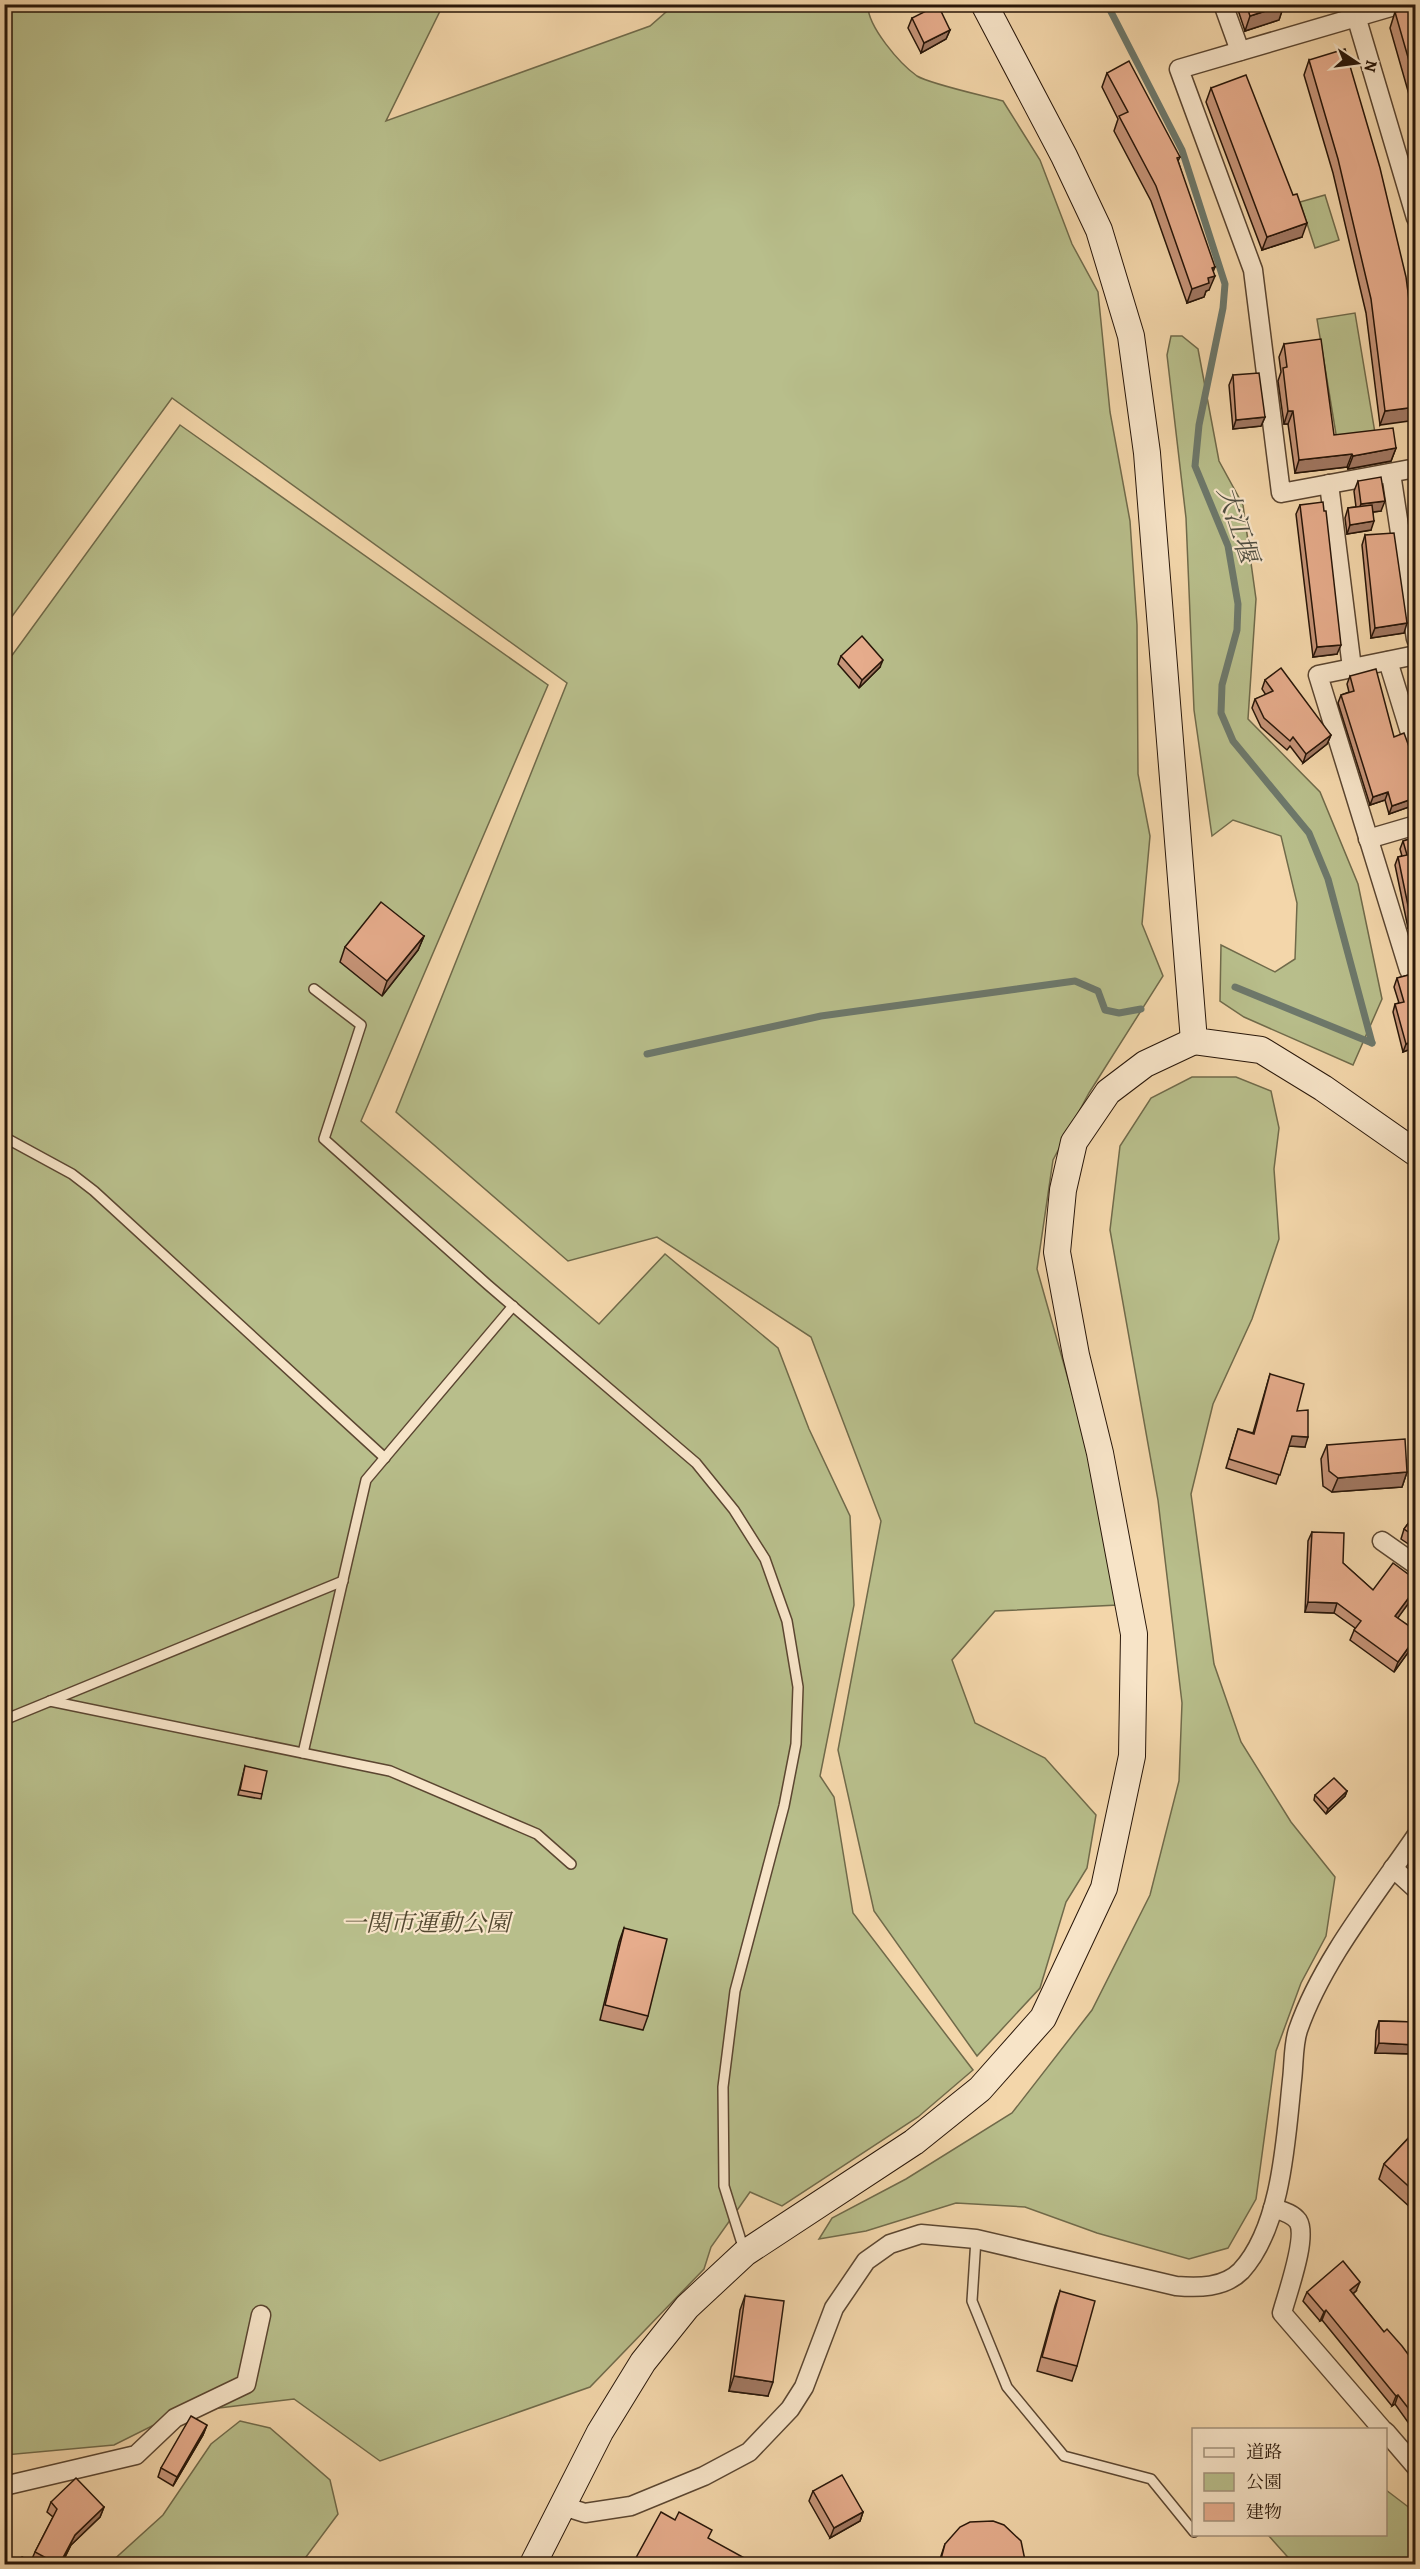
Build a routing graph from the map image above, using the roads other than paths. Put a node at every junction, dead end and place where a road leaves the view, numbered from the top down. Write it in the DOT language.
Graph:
graph roads {
  1 [pos="984,4"];
  2 [pos="1223,4"];
  3 [pos="1401,4"];
  4 [pos="1354,10"];
  5 [pos="1240,51"];
  6 [pos="1416,218"];
  7 [pos="1416,468"];
  8 [pos="1391,473"];
  9 [pos="1329,484"];
  10 [pos="1416,639"];
  11 [pos="1416,655"];
  12 [pos="1388,661"];
  13 [pos="1352,668"];
  14 [pos="1416,752"];
  15 [pos="1416,825"];
  16 [pos="1368,839"];
  17 [pos="1409,970"];
  18 [pos="314,989"];
  19 [pos="1194,1041"];
  20 [pos="4,1137"];
  21 [pos="1416,1153"];
  22 [pos="513,1306"];
  23 [pos="385,1458"];
  24 [pos="1382,1541"];
  25 [pos="1416,1565"];
  26 [pos="344,1581"];
  27 [pos="50,1701"];
  28 [pos="4,1720"];
  29 [pos="303,1753"];
  30 [pos="1416,1836"];
  31 [pos="572,1864"];
  32 [pos="1393,1868"];
  33 [pos="1416,1889"];
  34 [pos="1273,2208"];
  35 [pos="976,2240"];
  36 [pos="745,2253"];
  37 [pos="261,2315"];
  38 [pos="1381,2428"];
  39 [pos="1387,2434"];
  40 [pos="1416,2467"];
  41 [pos="4,2486"];
  42 [pos="563,2505"];
  43 [pos="1192,2530"];
  44 [pos="534,2565"];
  1 -- 19 [label="street"];
  2 -- 5 [label="street"];
  3 -- 4 [label="street"];
  4 -- 5 [label="street"];
  4 -- 6 [label="street"];
  5 -- 9 [label="street"];
  7 -- 8 [label="street"];
  8 -- 9 [label="street"];
  8 -- 10 [label="street"];
  9 -- 13 [label="street"];
  11 -- 12 [label="street"];
  12 -- 13 [label="street"];
  12 -- 14 [label="street"];
  13 -- 16 [label="street"];
  15 -- 16 [label="street"];
  16 -- 17 [label="street"];
  18 -- 22 [label="lane"];
  19 -- 21 [label="street"];
  19 -- 36 [label="street"];
  20 -- 23 [label="lane"];
  22 -- 23 [label="lane"];
  22 -- 36 [label="lane"];
  23 -- 26 [label="lane"];
  24 -- 25 [label="street"];
  26 -- 27 [label="lane"];
  26 -- 29 [label="lane"];
  27 -- 28 [label="lane"];
  27 -- 29 [label="lane"];
  29 -- 31 [label="lane"];
  30 -- 32 [label="street"];
  32 -- 33 [label="street"];
  32 -- 34 [label="street"];
  34 -- 35 [label="street"];
  34 -- 38 [label="street"];
  35 -- 42 [label="street"];
  35 -- 43 [label="lane"];
  36 -- 42 [label="street"];
  37 -- 41 [label="street"];
  39 -- 40 [label="street"];
  42 -- 44 [label="street"];
}
